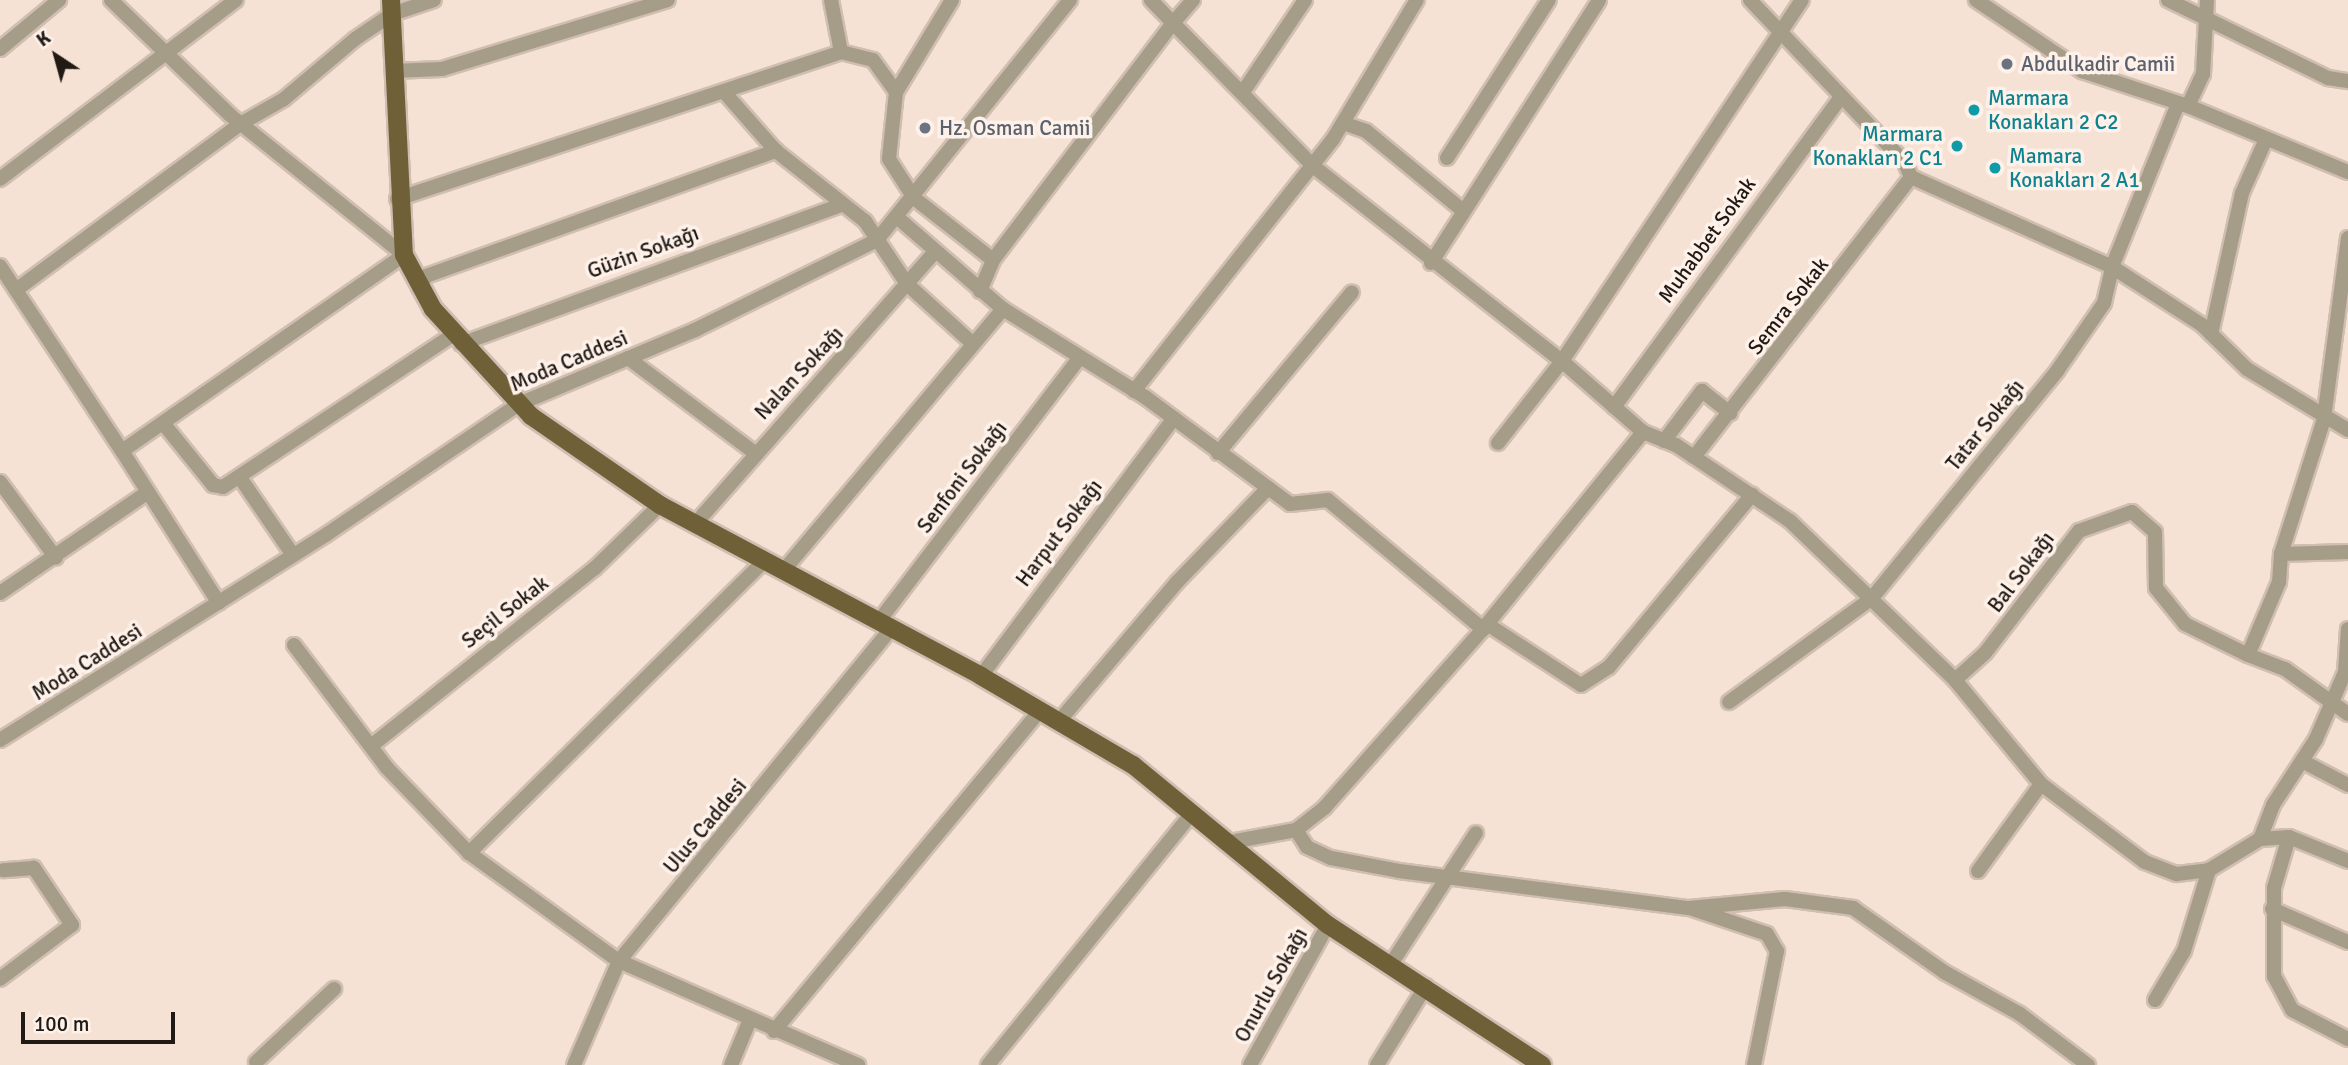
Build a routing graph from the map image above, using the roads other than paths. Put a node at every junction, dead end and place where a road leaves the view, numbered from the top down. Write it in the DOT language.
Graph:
graph roads {
  1 [pos="60,0"];
  2 [pos="111,0"];
  3 [pos="236,0"];
  4 [pos="434,0"];
  5 [pos="668,0"];
  6 [pos="831,0"];
  7 [pos="953,0"];
  8 [pos="1070,0"];
  9 [pos="1151,0"];
  10 [pos="1193,0"];
  11 [pos="1305,0"];
  12 [pos="1417,0"];
  13 [pos="1549,0"];
  14 [pos="1599,0"];
  15 [pos="1750,0"];
  16 [pos="1801,0"];
  17 [pos="1976,0"];
  18 [pos="2168,0"];
  19 [pos="391,7"];
  20 [pos="2206,7"];
  21 [pos="1173,23"];
  22 [pos="1780,27"];
  23 [pos="0,49"];
  24 [pos="841,52"];
  25 [pos="164,56"];
  26 [pos="393,71"];
  27 [pos="2348,81"];
  28 [pos="896,92"];
  29 [pos="1243,92"];
  30 [pos="725,93"];
  31 [pos="1839,100"];
  32 [pos="2183,105"];
  33 [pos="242,123"];
  34 [pos="1343,123"];
  35 [pos="2266,139"];
  36 [pos="776,151"];
  37 [pos="1447,158"];
  38 [pos="1313,166"];
  39 [pos="2348,172"];
  40 [pos="1912,177"];
  41 [pos="0,179"];
  42 [pos="914,198"];
  43 [pos="397,199"];
  44 [pos="841,205"];
  45 [pos="1461,209"];
  46 [pos="898,218"];
  47 [pos="2348,238"];
  48 [pos="877,240"];
  49 [pos="936,253"];
  50 [pos="404,255"];
  51 [pos="993,260"];
  52 [pos="1431,263"];
  53 [pos="0,266"];
  54 [pos="2112,267"];
  55 [pos="2346,274"];
  56 [pos="907,284"];
  57 [pos="419,288"];
  58 [pos="16,290"];
  59 [pos="980,291"];
  60 [pos="1352,292"];
  61 [pos="1003,309"];
  62 [pos="2211,334"];
  63 [pos="457,339"];
  64 [pos="971,342"];
  65 [pos="628,358"];
  66 [pos="1079,358"];
  67 [pos="1562,361"];
  68 [pos="1134,391"];
  69 [pos="519,404"];
  70 [pos="1614,407"];
  71 [pos="1730,412"];
  72 [pos="1174,418"];
  73 [pos="2324,419"];
  74 [pos="163,423"];
  75 [pos="2348,430"];
  76 [pos="1643,432"];
  77 [pos="1664,441"];
  78 [pos="1498,443"];
  79 [pos="122,451"];
  80 [pos="755,453"];
  81 [pos="1218,453"];
  82 [pos="1694,457"];
  83 [pos="241,479"];
  84 [pos="0,482"];
  85 [pos="1268,488"];
  86 [pos="148,492"];
  87 [pos="1752,495"];
  88 [pos="660,505"];
  89 [pos="695,524"];
  90 [pos="2348,552"];
  91 [pos="2281,554"];
  92 [pos="293,555"];
  93 [pos="55,558"];
  94 [pos="765,560"];
  95 [pos="783,570"];
  96 [pos="0,593"];
  97 [pos="1872,598"];
  98 [pos="219,603"];
  99 [pos="886,625"];
  100 [pos="1485,626"];
  101 [pos="2348,629"];
  102 [pos="294,645"];
  103 [pos="2248,655"];
  104 [pos="981,676"];
  105 [pos="1955,680"];
  106 [pos="1729,702"];
  107 [pos="2330,705"];
  108 [pos="1041,709"];
  109 [pos="2348,714"];
  110 [pos="1060,720"];
  111 [pos="0,740"];
  112 [pos="371,746"];
  113 [pos="2302,761"];
  114 [pos="2041,784"];
  115 [pos="2348,785"];
  116 [pos="1191,814"];
  117 [pos="1296,830"];
  118 [pos="1476,833"];
  119 [pos="2290,837"];
  120 [pos="2260,839"];
  121 [pos="1225,843"];
  122 [pos="469,853"];
  123 [pos="2348,861"];
  124 [pos="1,869"];
  125 [pos="2209,870"];
  126 [pos="1978,871"];
  127 [pos="1446,876"];
  128 [pos="1689,908"];
  129 [pos="2272,909"];
  130 [pos="1328,925"];
  131 [pos="2348,942"];
  132 [pos="619,961"];
  133 [pos="1391,964"];
  134 [pos="0,979"];
  135 [pos="1426,986"];
  136 [pos="334,989"];
  137 [pos="2155,1000"];
  138 [pos="749,1022"];
  139 [pos="774,1031"];
  140 [pos="2348,1039"];
  141 [pos="256,1064"];
  142 [pos="574,1065"];
  143 [pos="732,1065"];
  144 [pos="858,1065"];
  145 [pos="988,1065"];
  146 [pos="1250,1065"];
  147 [pos="1377,1065"];
  148 [pos="1542,1065"];
  149 [pos="1754,1065"];
  150 [pos="2088,1065"];
  1 -- 23 [label="street"];
  2 -- 25 [label="street"];
  3 -- 25 [label="street"];
  4 -- 19 [label="street"];
  5 -- 26 [label="street"];
  6 -- 24 [label="street"];
  7 -- 28 [label="street"];
  8 -- 42 [label="street, Moda Caddesi"];
  9 -- 21 [label="street"];
  10 -- 21 [label="street"];
  11 -- 29 [label="street"];
  12 -- 34 [label="street"];
  13 -- 37 [label="street"];
  14 -- 45 [label="street"];
  15 -- 22 [label="street"];
  16 -- 22 [label="street"];
  17 -- 32 [label="street"];
  18 -- 20 [label="street"];
  19 -- 26 [label="main road"];
  19 -- 33 [label="street"];
  20 -- 27 [label="street"];
  20 -- 32 [label="street, Tatar Sokağı"];
  21 -- 29 [label="street"];
  21 -- 51 [label="street"];
  22 -- 31 [label="street"];
  22 -- 67 [label="street"];
  24 -- 28 [label="street"];
  24 -- 30 [label="street"];
  25 -- 33 [label="street"];
  25 -- 41 [label="street"];
  26 -- 43 [label="main road"];
  28 -- 42 [label="street"];
  29 -- 38 [label="street"];
  30 -- 36 [label="street"];
  30 -- 43 [label="street"];
  31 -- 40 [label="street"];
  31 -- 70 [label="street, Muhabbet Sokak"];
  32 -- 35 [label="street"];
  32 -- 54 [label="street, Tatar Sokağı"];
  33 -- 50 [label="street"];
  33 -- 58 [label="street"];
  34 -- 38 [label="street"];
  34 -- 45 [label="street"];
  35 -- 39 [label="street"];
  35 -- 62 [label="street"];
  36 -- 44 [label="street"];
  36 -- 57 [label="street"];
  38 -- 52 [label="street"];
  38 -- 68 [label="street"];
  40 -- 54 [label="street"];
  40 -- 71 [label="street, Semra Sokak"];
  42 -- 46 [label="street, Moda Caddesi"];
  42 -- 51 [label="street"];
  43 -- 50 [label="main road"];
  44 -- 48 [label="street"];
  44 -- 63 [label="street, Güzin Sokağı"];
  45 -- 52 [label="street"];
  46 -- 48 [label="street, Moda Caddesi"];
  46 -- 49 [label="street"];
  47 -- 55 [label="street"];
  48 -- 56 [label="street"];
  48 -- 65 [label="street, Moda Caddesi"];
  49 -- 56 [label="street, Nalan Sokağı"];
  49 -- 59 [label="street"];
  50 -- 57 [label="main road"];
  50 -- 74 [label="street"];
  51 -- 59 [label="street"];
  52 -- 67 [label="street"];
  53 -- 58 [label="street"];
  54 -- 62 [label="street"];
  54 -- 97 [label="street, Tatar Sokağı"];
  55 -- 73 [label="street"];
  56 -- 64 [label="street"];
  56 -- 80 [label="street, Nalan Sokağı"];
  57 -- 63 [label="main road"];
  58 -- 79 [label="street"];
  59 -- 61 [label="street"];
  60 -- 81 [label="street"];
  61 -- 64 [label="street"];
  61 -- 66 [label="street"];
  62 -- 73 [label="street"];
  63 -- 69 [label="main road"];
  63 -- 83 [label="street, Güzin Sokağı"];
  64 -- 95 [label="street"];
  65 -- 69 [label="street, Moda Caddesi"];
  65 -- 80 [label="street"];
  66 -- 68 [label="street"];
  66 -- 99 [label="street, Senfoni Sokağı"];
  67 -- 70 [label="street"];
  67 -- 78 [label="street"];
  68 -- 72 [label="street"];
  69 -- 88 [label="main road"];
  69 -- 92 [label="street, Moda Caddesi"];
  70 -- 76 [label="street"];
  71 -- 77 [label="street"];
  71 -- 82 [label="street, Semra Sokak"];
  72 -- 81 [label="street"];
  72 -- 104 [label="street, Harput Sokağı"];
  73 -- 75 [label="street"];
  73 -- 91 [label="street"];
  74 -- 79 [label="street"];
  74 -- 83 [label="street"];
  76 -- 77 [label="street"];
  76 -- 100 [label="street"];
  77 -- 82 [label="street"];
  79 -- 86 [label="street"];
  80 -- 89 [label="street, Nalan Sokağı"];
  81 -- 85 [label="street"];
  82 -- 87 [label="street"];
  83 -- 92 [label="street"];
  84 -- 93 [label="street"];
  85 -- 100 [label="street"];
  85 -- 110 [label="street"];
  86 -- 93 [label="street"];
  86 -- 98 [label="street"];
  87 -- 97 [label="street"];
  87 -- 100 [label="street"];
  88 -- 89 [label="main road"];
  88 -- 112 [label="street, Seçil Sokak"];
  89 -- 94 [label="main road"];
  90 -- 91 [label="street"];
  91 -- 103 [label="street"];
  92 -- 98 [label="street, Moda Caddesi"];
  93 -- 96 [label="street"];
  94 -- 95 [label="main road"];
  94 -- 122 [label="street"];
  95 -- 99 [label="main road"];
  97 -- 105 [label="street"];
  97 -- 106 [label="street, Tatar Sokağı"];
  98 -- 111 [label="street, Moda Caddesi"];
  99 -- 104 [label="main road"];
  99 -- 132 [label="street, Ulus Caddesi"];
  100 -- 117 [label="street"];
  101 -- 107 [label="street"];
  102 -- 112 [label="street"];
  103 -- 105 [label="street, Bal Sokağı"];
  103 -- 107 [label="street"];
  104 -- 108 [label="main road"];
  105 -- 114 [label="street"];
  107 -- 109 [label="street"];
  107 -- 113 [label="street"];
  108 -- 110 [label="main road"];
  108 -- 139 [label="street"];
  110 -- 116 [label="main road"];
  112 -- 122 [label="street"];
  113 -- 115 [label="street"];
  113 -- 120 [label="street"];
  114 -- 125 [label="street"];
  114 -- 126 [label="street"];
  116 -- 121 [label="main road"];
  116 -- 145 [label="street"];
  117 -- 121 [label="street"];
  117 -- 127 [label="street"];
  118 -- 127 [label="street"];
  119 -- 120 [label="street"];
  119 -- 123 [label="street"];
  119 -- 129 [label="street"];
  120 -- 125 [label="street"];
  121 -- 130 [label="main road"];
  122 -- 132 [label="street"];
  124 -- 134 [label="street"];
  125 -- 137 [label="street"];
  127 -- 128 [label="street"];
  127 -- 133 [label="street"];
  128 -- 149 [label="street"];
  128 -- 150 [label="street"];
  129 -- 131 [label="street"];
  129 -- 140 [label="street"];
  130 -- 133 [label="main road"];
  130 -- 146 [label="street, Onurlu Sokağı"];
  132 -- 138 [label="street"];
  132 -- 142 [label="street, Ulus Caddesi"];
  133 -- 135 [label="main road"];
  135 -- 147 [label="street"];
  135 -- 148 [label="main road"];
  136 -- 141 [label="street"];
  138 -- 139 [label="street"];
  138 -- 143 [label="street"];
  139 -- 144 [label="street"];
}
